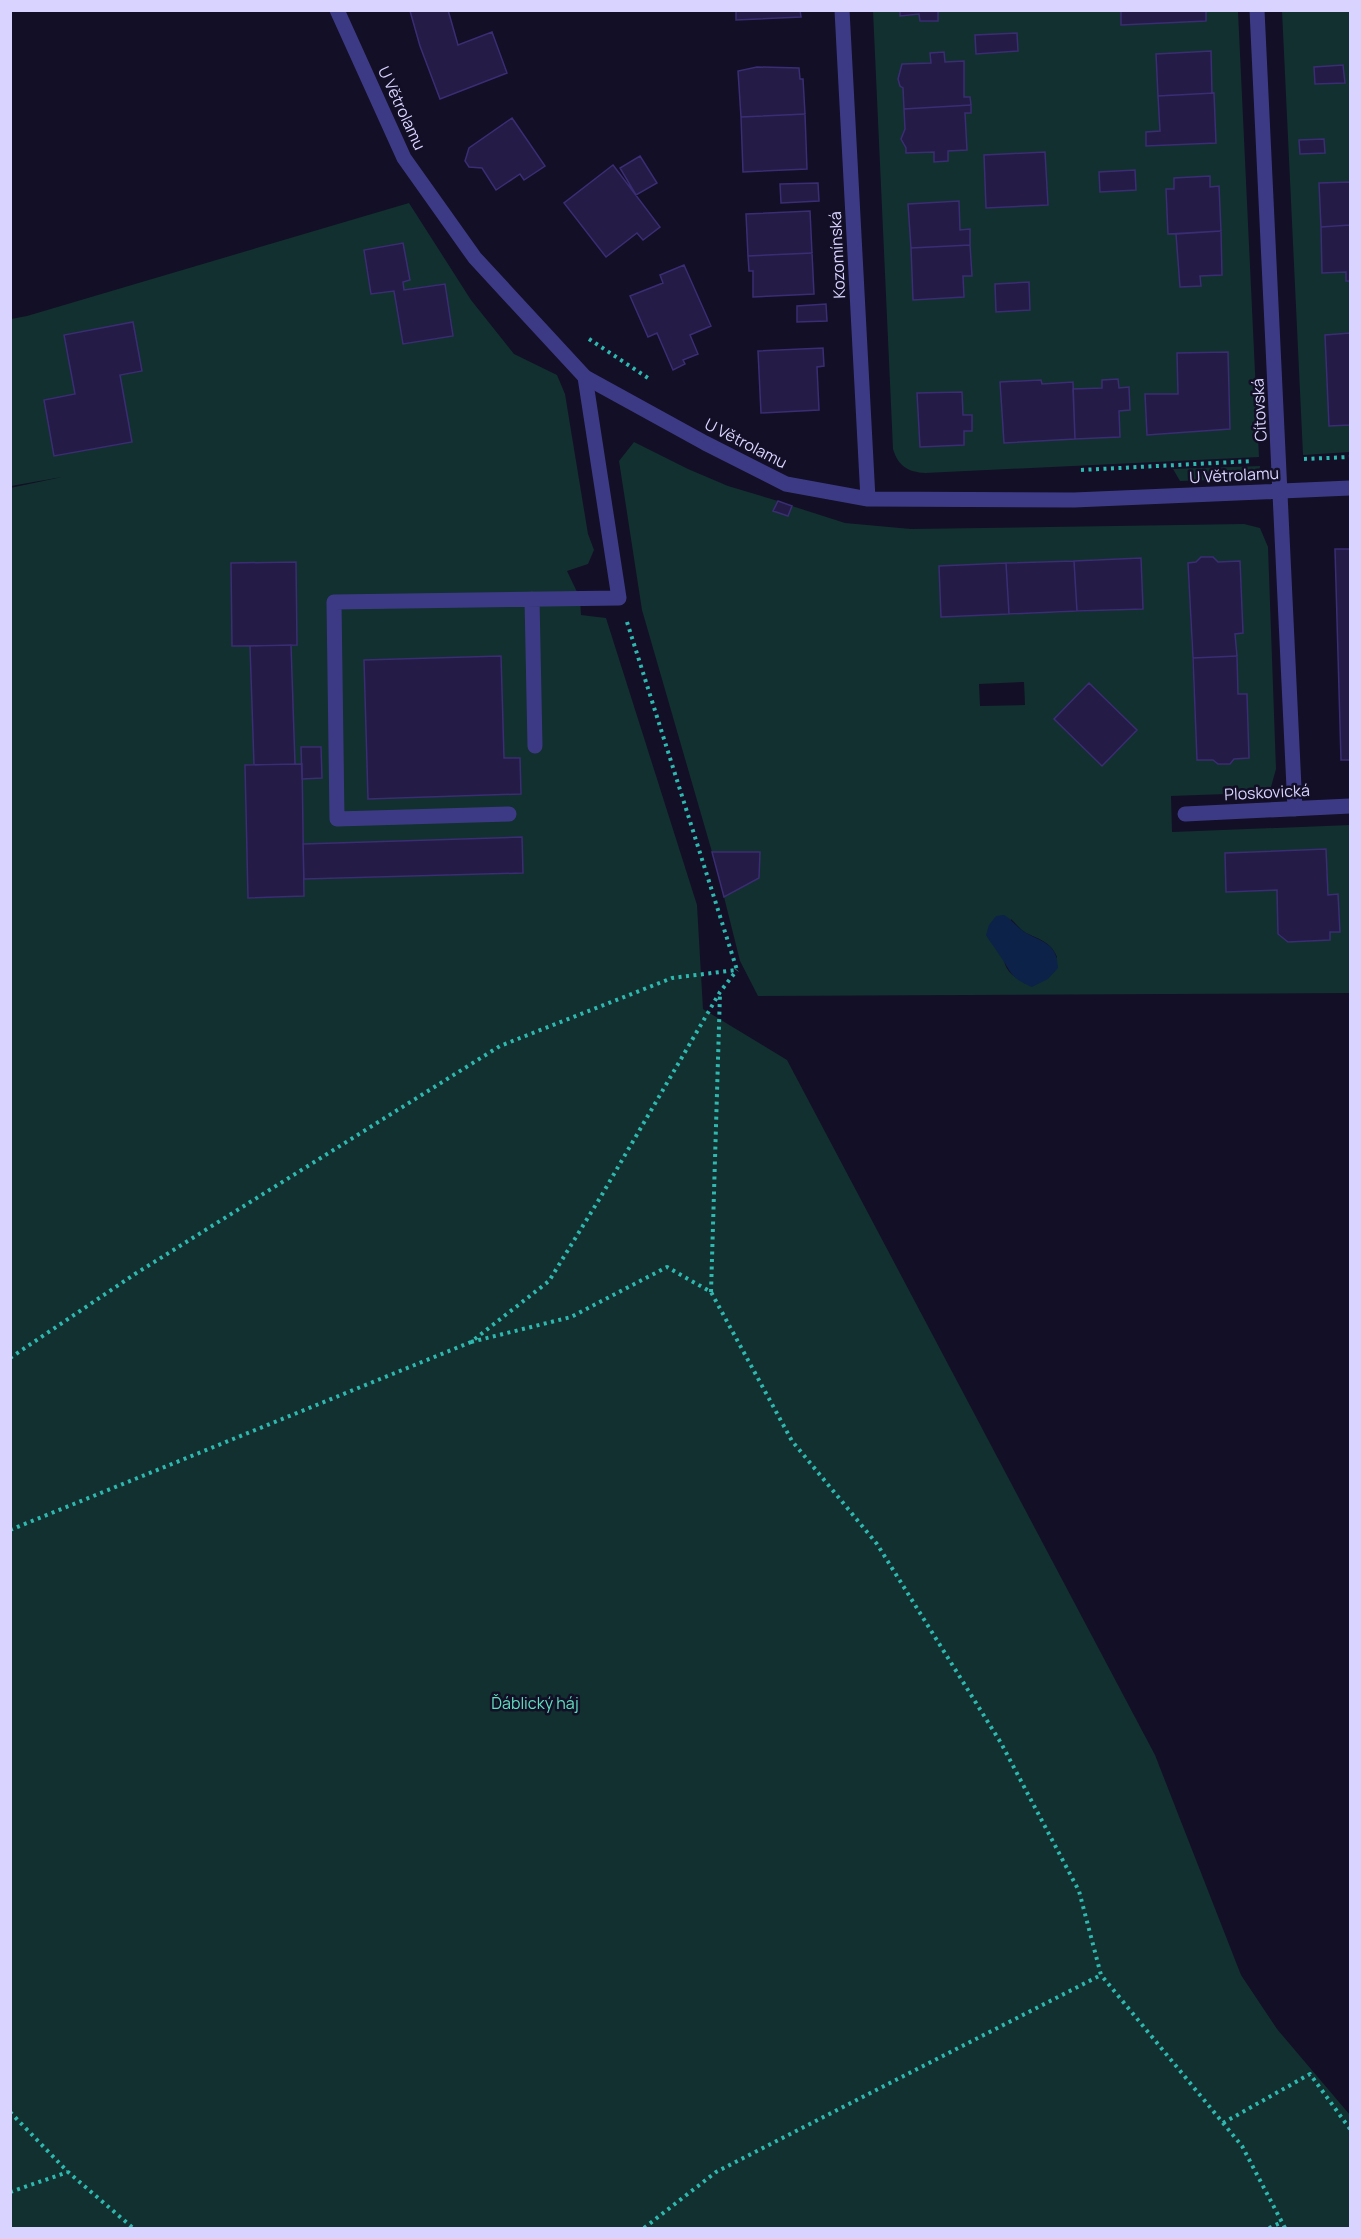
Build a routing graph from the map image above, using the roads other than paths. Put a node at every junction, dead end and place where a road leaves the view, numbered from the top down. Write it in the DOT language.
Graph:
graph roads {
  1 [pos="337,10"];
  2 [pos="842,10"];
  3 [pos="1257,10"];
  4 [pos="585,377"];
  5 [pos="1350,488"];
  6 [pos="1281,490"];
  7 [pos="868,499"];
  8 [pos="532,599"];
  9 [pos="535,746"];
  10 [pos="1350,806"];
  11 [pos="1295,808"];
  12 [pos="510,814"];
  13 [pos="1185,814"];
  1 -- 4 [label="street, U Větrolamu"];
  2 -- 7 [label="street, Kozomínská"];
  3 -- 6 [label="street, Cítovská"];
  4 -- 7 [label="street, U Větrolamu"];
  4 -- 8 [label="street"];
  5 -- 6 [label="street, U Větrolamu"];
  6 -- 7 [label="street, U Větrolamu"];
  6 -- 11 [label="street, Cítovská"];
  8 -- 9 [label="street"];
  8 -- 12 [label="street"];
  10 -- 11 [label="street, Ploskovická"];
  11 -- 13 [label="street, Ploskovická"];
}
